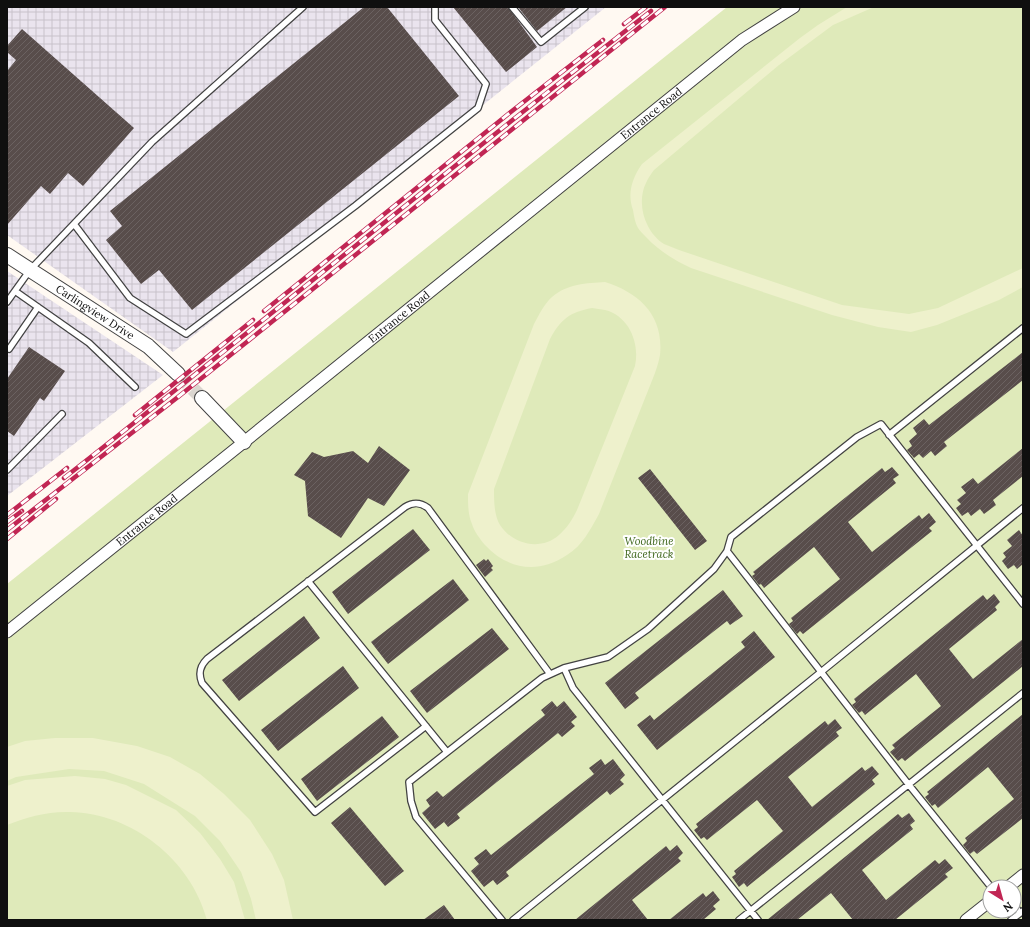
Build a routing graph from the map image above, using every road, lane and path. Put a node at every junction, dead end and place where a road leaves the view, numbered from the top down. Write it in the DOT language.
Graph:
graph roads {
  1 [pos="303,7"];
  2 [pos="435,7"];
  3 [pos="512,7"];
  4 [pos="585,7"];
  5 [pos="794,7"];
  6 [pos="74,224"];
  7 [pos="7,256"];
  8 [pos="30,270"];
  9 [pos="15,291"];
  10 [pos="7,302"];
  11 [pos="38,307"];
  12 [pos="1023,328"];
  13 [pos="9,349"];
  14 [pos="178,374"];
  15 [pos="136,387"];
  16 [pos="202,398"];
  17 [pos="62,414"];
  18 [pos="890,435"];
  19 [pos="244,442"];
  20 [pos="7,470"];
  21 [pos="1023,508"];
  22 [pos="976,546"];
  23 [pos="727,551"];
  24 [pos="308,581"];
  25 [pos="1023,604"];
  26 [pos="7,632"];
  27 [pos="564,668"];
  28 [pos="821,672"];
  29 [pos="550,674"];
  30 [pos="1023,693"];
  31 [pos="426,726"];
  32 [pos="447,752"];
  33 [pos="908,785"];
  34 [pos="663,800"];
  35 [pos="984,879"];
  36 [pos="982,907"];
  37 [pos="751,910"];
  38 [pos="502,920"];
  39 [pos="513,920"];
  40 [pos="739,920"];
  41 [pos="758,920"];
  42 [pos="966,920"];
  1 -- 6 [label="lane"];
  2 -- 6 [label="lane"];
  3 -- 4 [label="lane"];
  5 -- 19 [label="street, Entrance Road"];
  6 -- 8 [label="lane"];
  7 -- 8 [label="street, Carlingview Drive"];
  8 -- 9 [label="lane"];
  8 -- 14 [label="street, Carlingview Drive"];
  9 -- 10 [label="lane"];
  9 -- 11 [label="lane"];
  11 -- 13 [label="lane"];
  11 -- 15 [label="lane"];
  12 -- 18 [label="lane"];
  16 -- 19 [label="street"];
  17 -- 20 [label="lane"];
  18 -- 22 [label="lane"];
  18 -- 23 [label="lane"];
  19 -- 26 [label="street, Entrance Road"];
  21 -- 22 [label="lane"];
  22 -- 25 [label="lane"];
  22 -- 28 [label="lane"];
  23 -- 27 [label="lane"];
  23 -- 28 [label="lane"];
  24 -- 29 [label="lane"];
  24 -- 31 [label="lane"];
  24 -- 31 [label="lane"];
  27 -- 29 [label="lane"];
  27 -- 34 [label="lane"];
  28 -- 33 [label="lane"];
  28 -- 34 [label="lane"];
  29 -- 32 [label="lane"];
  30 -- 33 [label="lane"];
  31 -- 32 [label="lane"];
  32 -- 38 [label="lane"];
  33 -- 35 [label="lane"];
  33 -- 37 [label="lane"];
  34 -- 37 [label="lane"];
  34 -- 39 [label="lane"];
  36 -- 42 [label="street"];
  37 -- 40 [label="lane"];
  37 -- 41 [label="lane"];
}
